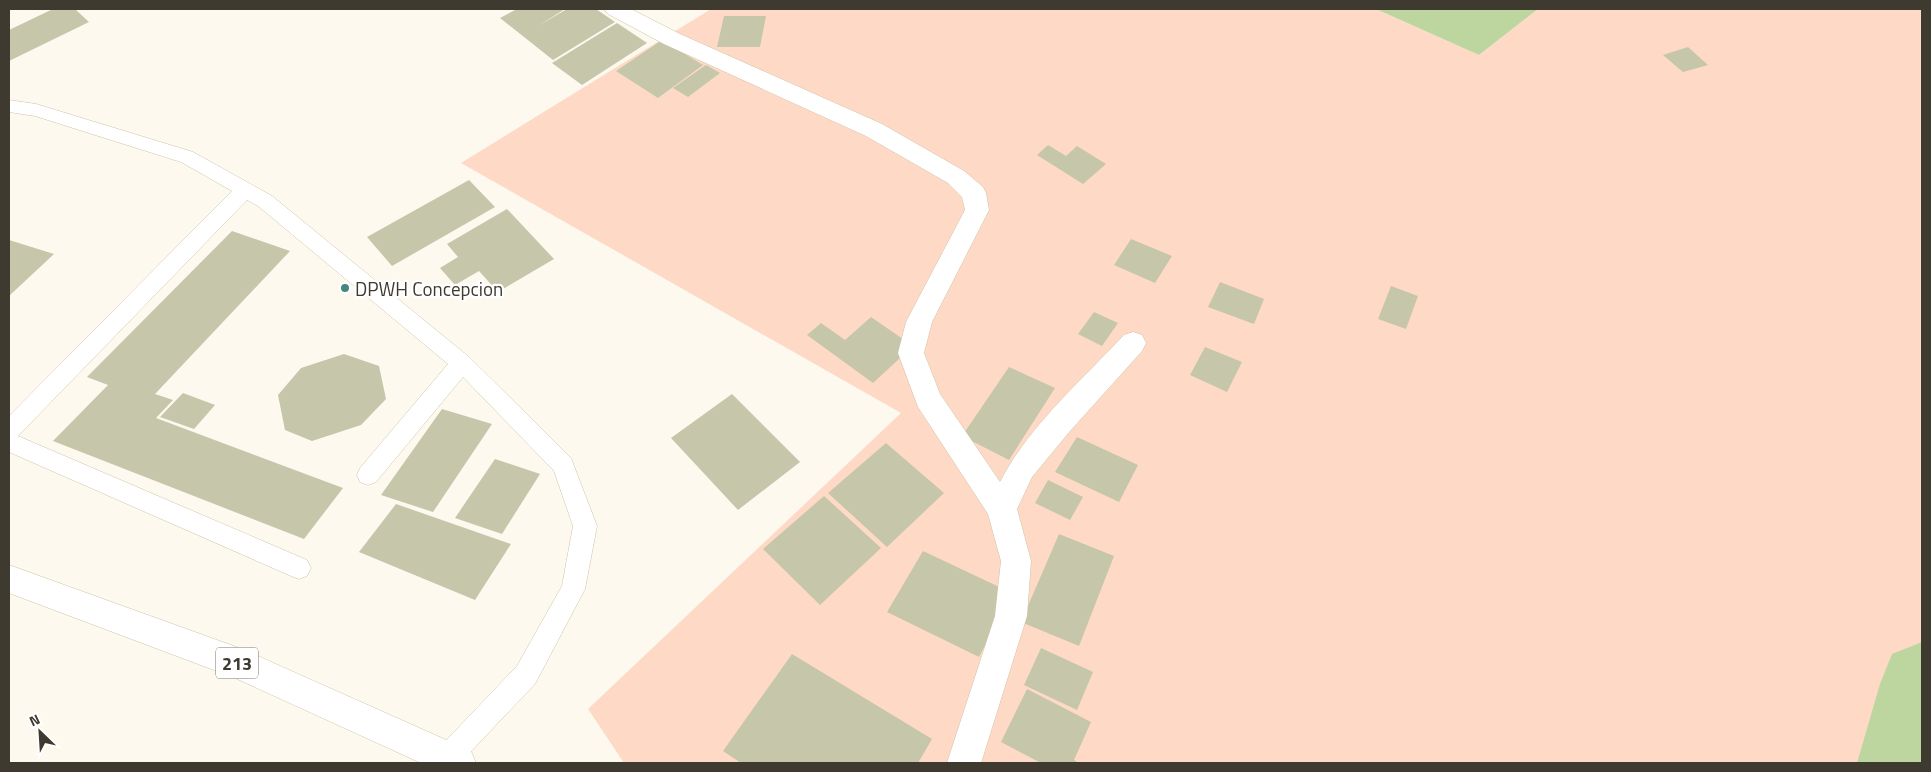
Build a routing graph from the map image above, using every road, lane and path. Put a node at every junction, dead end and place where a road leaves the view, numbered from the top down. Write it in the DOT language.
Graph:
graph roads {
  1 [pos="615,9"];
  2 [pos="9,106"];
  3 [pos="245,190"];
  4 [pos="1133,343"];
  5 [pos="462,363"];
  6 [pos="9,430"];
  7 [pos="9,442"];
  8 [pos="368,474"];
  9 [pos="1002,509"];
  10 [pos="299,568"];
  11 [pos="9,579"];
  12 [pos="453,761"];
  13 [pos="964,763"];
  1 -- 9 [label="street"];
  2 -- 3 [label="lane"];
  3 -- 5 [label="lane"];
  3 -- 6 [label="lane"];
  4 -- 9 [label="street"];
  5 -- 8 [label="lane"];
  5 -- 12 [label="lane"];
  7 -- 10 [label="lane"];
  9 -- 13 [label="street"];
  11 -- 12 [label="street, 213"];
}
